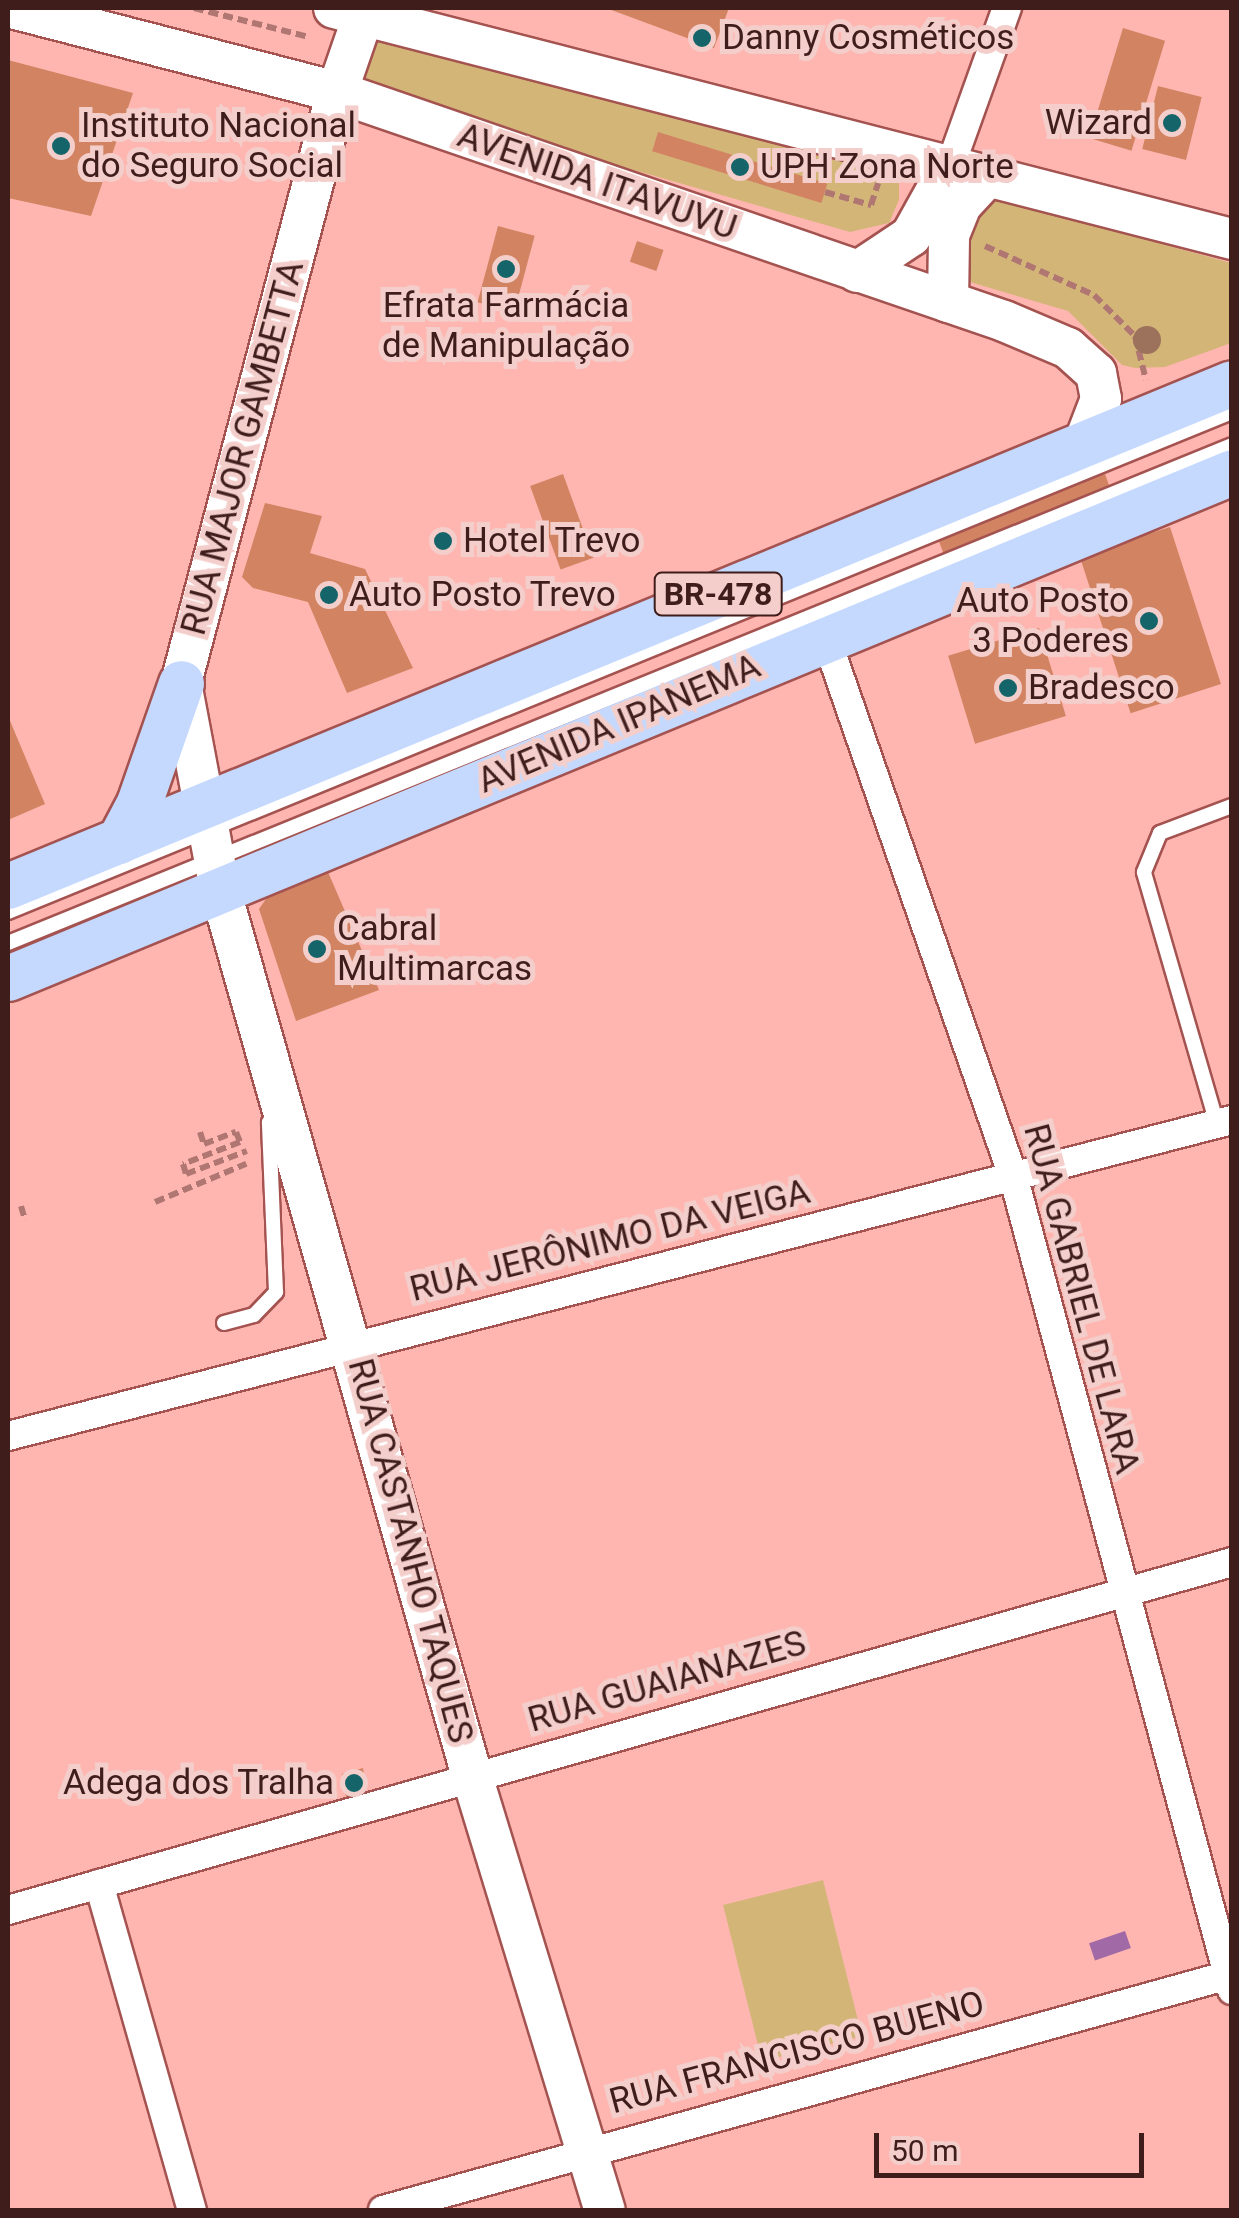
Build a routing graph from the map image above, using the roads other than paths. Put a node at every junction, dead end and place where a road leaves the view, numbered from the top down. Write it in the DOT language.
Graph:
graph roads {
  1 [pos="12,8"];
  2 [pos="1007,8"];
  3 [pos="354,10"];
  4 [pos="337,92"];
  5 [pos="951,164"];
  6 [pos="990,174"];
  7 [pos="934,231"];
  8 [pos="1232,238"];
  9 [pos="858,272"];
  10 [pos="948,302"];
  11 [pos="1232,383"];
  12 [pos="1232,412"];
  13 [pos="1084,443"];
  14 [pos="1232,445"];
  15 [pos="1232,472"];
  16 [pos="826,638"];
  17 [pos="181,683"];
  18 [pos="1232,806"];
  19 [pos="118,841"];
  20 [pos="213,845"];
  21 [pos="8,886"];
  22 [pos="8,912"];
  23 [pos="8,942"];
  24 [pos="8,978"];
  25 [pos="264,1041"];
  26 [pos="1224,1122"];
  27 [pos="1014,1179"];
  28 [pos="224,1323"];
  29 [pos="353,1345"];
  30 [pos="8,1436"];
  31 [pos="1232,1562"];
  32 [pos="1122,1592"];
  33 [pos="472,1776"];
  34 [pos="100,1884"];
  35 [pos="8,1910"];
  36 [pos="1230,1980"];
  37 [pos="588,2151"];
  38 [pos="192,2210"];
  39 [pos="383,2210"];
  40 [pos="605,2210"];
  1 -- 4 [label="main road, AVENIDA ITAVUVU"];
  2 -- 5 [label="street"];
  3 -- 4 [label="main road, RUA MAJOR GAMBETTA"];
  3 -- 5 [label="main road"];
  4 -- 9 [label="main road, AVENIDA ITAVUVU"];
  4 -- 17 [label="main road, RUA MAJOR GAMBETTA"];
  5 -- 6 [label="main road"];
  5 -- 7 [label="main road"];
  6 -- 7 [label="main road"];
  6 -- 8 [label="main road"];
  7 -- 9 [label="main road"];
  7 -- 10 [label="main road"];
  9 -- 10 [label="main road, AVENIDA ITAVUVU"];
  10 -- 13 [label="main road, AVENIDA ITAVUVU"];
  11 -- 13 [label="main road, AVENIDA IPANEMA / BR-478"];
  12 -- 20 [label="lane"];
  13 -- 20 [label="main road, AVENIDA IPANEMA / BR-478"];
  14 -- 20 [label="lane"];
  15 -- 16 [label="main road, AVENIDA IPANEMA / BR-478"];
  16 -- 20 [label="main road, AVENIDA IPANEMA / BR-478"];
  16 -- 27 [label="street, RUA GABRIEL DE LARA"];
  17 -- 19 [label="main road"];
  17 -- 20 [label="main road, RUA MAJOR GAMBETTA"];
  18 -- 26 [label="lane"];
  19 -- 20 [label="main road, AVENIDA IPANEMA / BR-478"];
  19 -- 21 [label="main road, AVENIDA IPANEMA / BR-478"];
  20 -- 22 [label="lane"];
  20 -- 23 [label="lane"];
  20 -- 24 [label="main road, AVENIDA IPANEMA / BR-478"];
  20 -- 25 [label="main road, RUA CASTANHO TAQUES"];
  25 -- 28 [label="lane"];
  25 -- 29 [label="main road, RUA CASTANHO TAQUES"];
  26 -- 27 [label="street, RUA JERÔNIMO DA VEIGA"];
  27 -- 29 [label="street, RUA JERÔNIMO DA VEIGA"];
  27 -- 32 [label="street, RUA GABRIEL DE LARA"];
  29 -- 30 [label="street, RUA JERÔNIMO DA VEIGA"];
  29 -- 33 [label="main road, RUA CASTANHO TAQUES"];
  31 -- 32 [label="street, RUA GUAIANAZES"];
  32 -- 33 [label="street, RUA GUAIANAZES"];
  32 -- 36 [label="street, RUA GABRIEL DE LARA"];
  33 -- 34 [label="street, RUA GUAIANAZES"];
  33 -- 37 [label="main road, RUA CASTANHO TAQUES"];
  34 -- 35 [label="street, RUA GUAIANAZES"];
  34 -- 38 [label="street"];
  36 -- 37 [label="street, RUA FRANCISCO BUENO"];
  37 -- 39 [label="street, RUA FRANCISCO BUENO"];
  37 -- 40 [label="main road, RUA CASTANHO TAQUES"];
}
